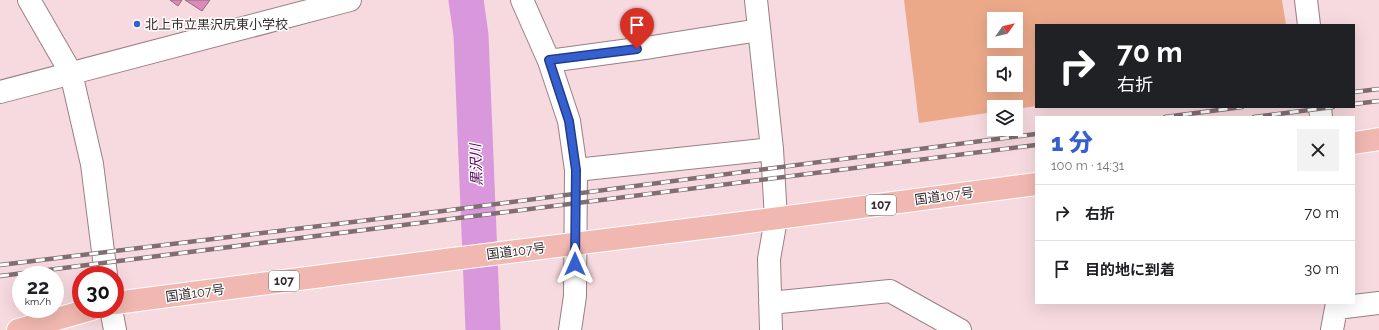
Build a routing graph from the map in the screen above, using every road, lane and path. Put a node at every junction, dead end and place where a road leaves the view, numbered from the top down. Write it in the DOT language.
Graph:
graph roads {
  1 [pos="29,0"];
  2 [pos="350,0"];
  3 [pos="522,0"];
  4 [pos="756,0"];
  5 [pos="1306,0"];
  6 [pos="1309,24"];
  7 [pos="759,30"];
  8 [pos="549,60"];
  9 [pos="71,73"];
  10 [pos="0,92"];
  11 [pos="1379,139"];
  12 [pos="1355,143"];
  13 [pos="772,149"];
  14 [pos="576,170"];
  15 [pos="1035,184"];
  16 [pos="776,219"];
  17 [pos="105,266"];
  18 [pos="124,302"];
  19 [pos="770,303"];
  20 [pos="1379,303"];
  21 [pos="1337,305"];
  22 [pos="72,315"];
  23 [pos="113,318"];
  24 [pos="18,330"];
  25 [pos="115,330"];
  26 [pos="570,330"];
  27 [pos="771,330"];
  28 [pos="960,330"];
  29 [pos="1332,330"];
  1 -- 9 [label="street"];
  2 -- 9 [label="street"];
  3 -- 8 [label="street"];
  4 -- 7 [label="street"];
  5 -- 6 [label="street"];
  7 -- 8 [label="street"];
  7 -- 13 [label="street"];
  8 -- 14 [label="street"];
  9 -- 10 [label="street"];
  9 -- 17 [label="street"];
  11 -- 12 [label="highway"];
  13 -- 14 [label="street"];
  13 -- 16 [label="street"];
  14 -- 26 [label="street"];
  15 -- 16 [label="highway, 国道107号 / 107"];
  16 -- 18 [label="highway, 国道107号 / 107, bridge"];
  16 -- 19 [label="street"];
  19 -- 27 [label="street"];
  19 -- 28 [label="street"];
  20 -- 21 [label="street"];
  21 -- 29 [label="street"];
  22 -- 24 [label="highway"];
  23 -- 25 [label="street"];
}
